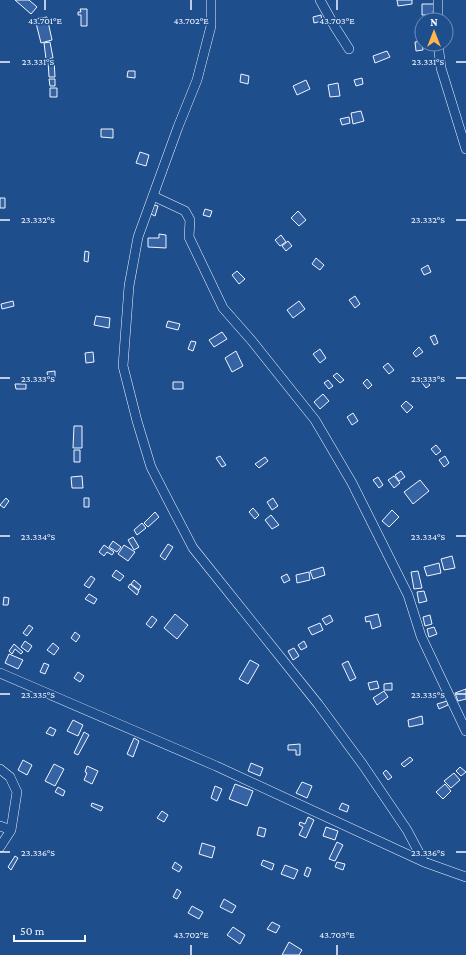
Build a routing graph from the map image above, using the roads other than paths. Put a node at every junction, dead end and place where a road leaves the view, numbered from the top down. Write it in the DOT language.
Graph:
graph roads {
  1 [pos="211,0"];
  2 [pos="320,0"];
  3 [pos="438,0"];
  4 [pos="438,12"];
  5 [pos="349,48"];
  6 [pos="439,52"];
  7 [pos="466,149"];
  8 [pos="153,196"];
  9 [pos="0,673"];
  10 [pos="466,731"];
  11 [pos="0,769"];
  12 [pos="0,826"];
  13 [pos="11,830"];
  14 [pos="0,847"];
  15 [pos="424,862"];
  16 [pos="466,877"];
  1 -- 8 [label="street"];
  2 -- 5 [label="street"];
  3 -- 4 [label="street"];
  6 -- 7 [label="street"];
  8 -- 10 [label="street"];
  8 -- 15 [label="street"];
  9 -- 15 [label="street"];
  11 -- 13 [label="street"];
  12 -- 13 [label="street"];
  13 -- 14 [label="street"];
  15 -- 16 [label="street"];
}
